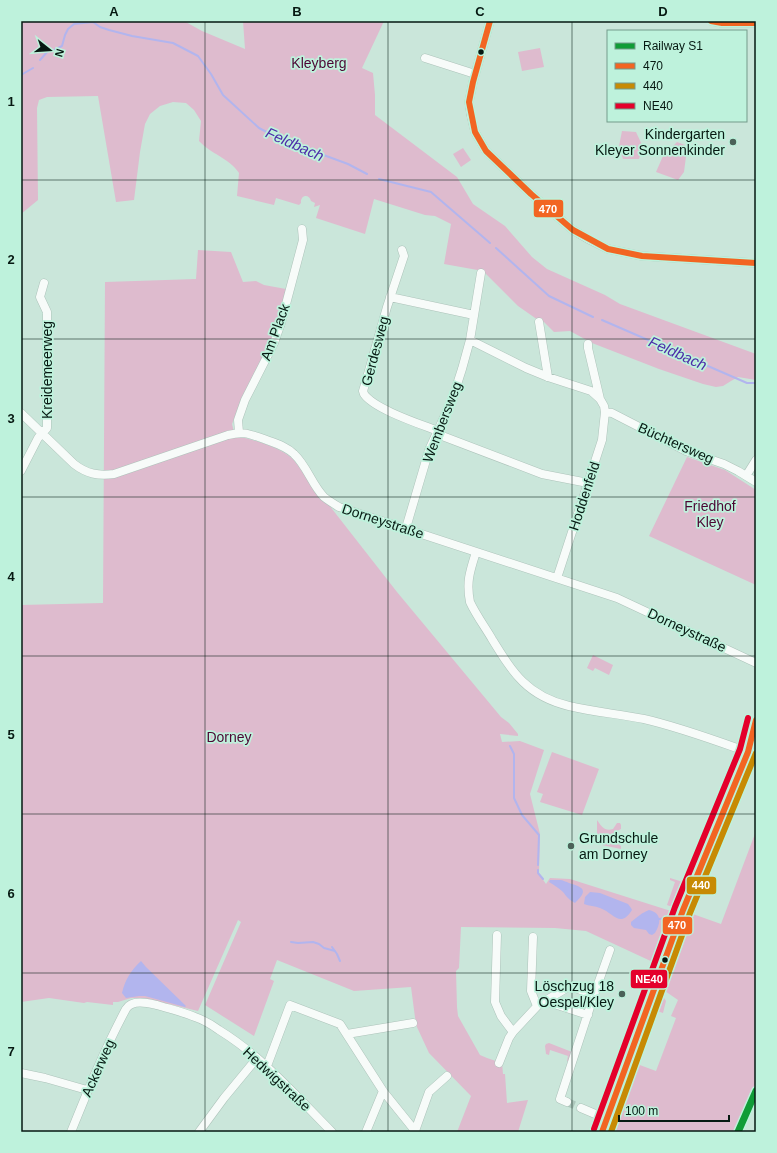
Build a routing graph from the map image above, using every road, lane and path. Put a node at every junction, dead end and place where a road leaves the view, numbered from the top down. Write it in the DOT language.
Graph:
graph roads {
  1 [pos="490,21"];
  2 [pos="712,21"];
  3 [pos="756,23"];
  4 [pos="425,58"];
  5 [pos="475,74"];
  6 [pos="302,229"];
  7 [pos="402,250"];
  8 [pos="756,263"];
  9 [pos="481,273"];
  10 [pos="44,283"];
  11 [pos="390,297"];
  12 [pos="474,315"];
  13 [pos="539,322"];
  14 [pos="470,340"];
  15 [pos="588,344"];
  16 [pos="548,377"];
  17 [pos="600,399"];
  18 [pos="605,412"];
  19 [pos="21,413"];
  20 [pos="238,432"];
  21 [pos="437,432"];
  22 [pos="42,433"];
  23 [pos="756,460"];
  24 [pos="21,471"];
  25 [pos="746,476"];
  26 [pos="756,482"];
  27 [pos="588,483"];
  28 [pos="406,528"];
  29 [pos="476,552"];
  30 [pos="557,578"];
  31 [pos="756,663"];
  32 [pos="756,720"];
  33 [pos="748,752"];
  34 [pos="497,935"];
  35 [pos="533,937"];
  36 [pos="610,950"];
  37 [pos="594,995"];
  38 [pos="544,1001"];
  39 [pos="128,1006"];
  40 [pos="536,1006"];
  41 [pos="588,1015"];
  42 [pos="413,1023"];
  43 [pos="513,1032"];
  44 [pos="347,1034"];
  45 [pos="257,1058"];
  46 [pos="499,1063"];
  47 [pos="267,1066"];
  48 [pos="21,1073"];
  49 [pos="446,1076"];
  50 [pos="87,1090"];
  51 [pos="383,1091"];
  52 [pos="567,1102"];
  53 [pos="581,1108"];
  54 [pos="607,1119"];
  55 [pos="415,1131"];
  56 [pos="72,1132"];
  57 [pos="199,1132"];
  58 [pos="332,1132"];
  59 [pos="366,1132"];
  60 [pos="602,1132"];
  1 -- 5 [label="street"];
  2 -- 3 [label="street"];
  4 -- 5 [label="street"];
  5 -- 8 [label="street"];
  6 -- 20 [label="street, Am Plack"];
  7 -- 11 [label="street, Gerdesweg"];
  9 -- 12 [label="street, Wembersweg"];
  10 -- 22 [label="street, Kreidemeerweg"];
  11 -- 12 [label="street, Gerdesweg"];
  11 -- 21 [label="street, Gerdesweg"];
  12 -- 14 [label="street, Wembersweg"];
  13 -- 16 [label="street"];
  14 -- 16 [label="street"];
  14 -- 21 [label="street, Wembersweg"];
  15 -- 17 [label="street"];
  16 -- 17 [label="street"];
  17 -- 18 [label="street"];
  18 -- 25 [label="street, Büchtersweg"];
  18 -- 27 [label="street, Hoddenfeld"];
  19 -- 22 [label="street, Dorneystraße"];
  20 -- 22 [label="street, Dorneystraße"];
  20 -- 28 [label="street, Dorneystraße"];
  21 -- 27 [label="street, Gerdesweg"];
  21 -- 28 [label="street, Wembersweg"];
  22 -- 24 [label="street, Kreidemeerweg"];
  23 -- 25 [label="street"];
  25 -- 26 [label="street, Büchtersweg"];
  27 -- 30 [label="street, Hoddenfeld"];
  28 -- 29 [label="street, Dorneystraße"];
  29 -- 30 [label="street, Dorneystraße"];
  29 -- 33 [label="street"];
  30 -- 31 [label="street, Dorneystraße"];
  32 -- 33 [label="street"];
  33 -- 54 [label="street"];
  34 -- 43 [label="street"];
  35 -- 40 [label="street"];
  36 -- 37 [label="street"];
  37 -- 38 [label="street"];
  37 -- 41 [label="street"];
  38 -- 40 [label="street"];
  38 -- 41 [label="street"];
  39 -- 45 [label="street, Hedwigstraße"];
  39 -- 50 [label="street, Ackerweg"];
  40 -- 43 [label="street"];
  41 -- 52 [label="street"];
  42 -- 44 [label="street"];
  43 -- 46 [label="street"];
  44 -- 47 [label="street"];
  44 -- 51 [label="street"];
  45 -- 47 [label="street, Hedwigstraße"];
  45 -- 57 [label="street"];
  47 -- 58 [label="street, Hedwigstraße"];
  48 -- 50 [label="street"];
  49 -- 55 [label="street"];
  50 -- 56 [label="street, Ackerweg"];
  51 -- 55 [label="street"];
  51 -- 59 [label="street"];
  53 -- 54 [label="street"];
  54 -- 60 [label="street"];
}
